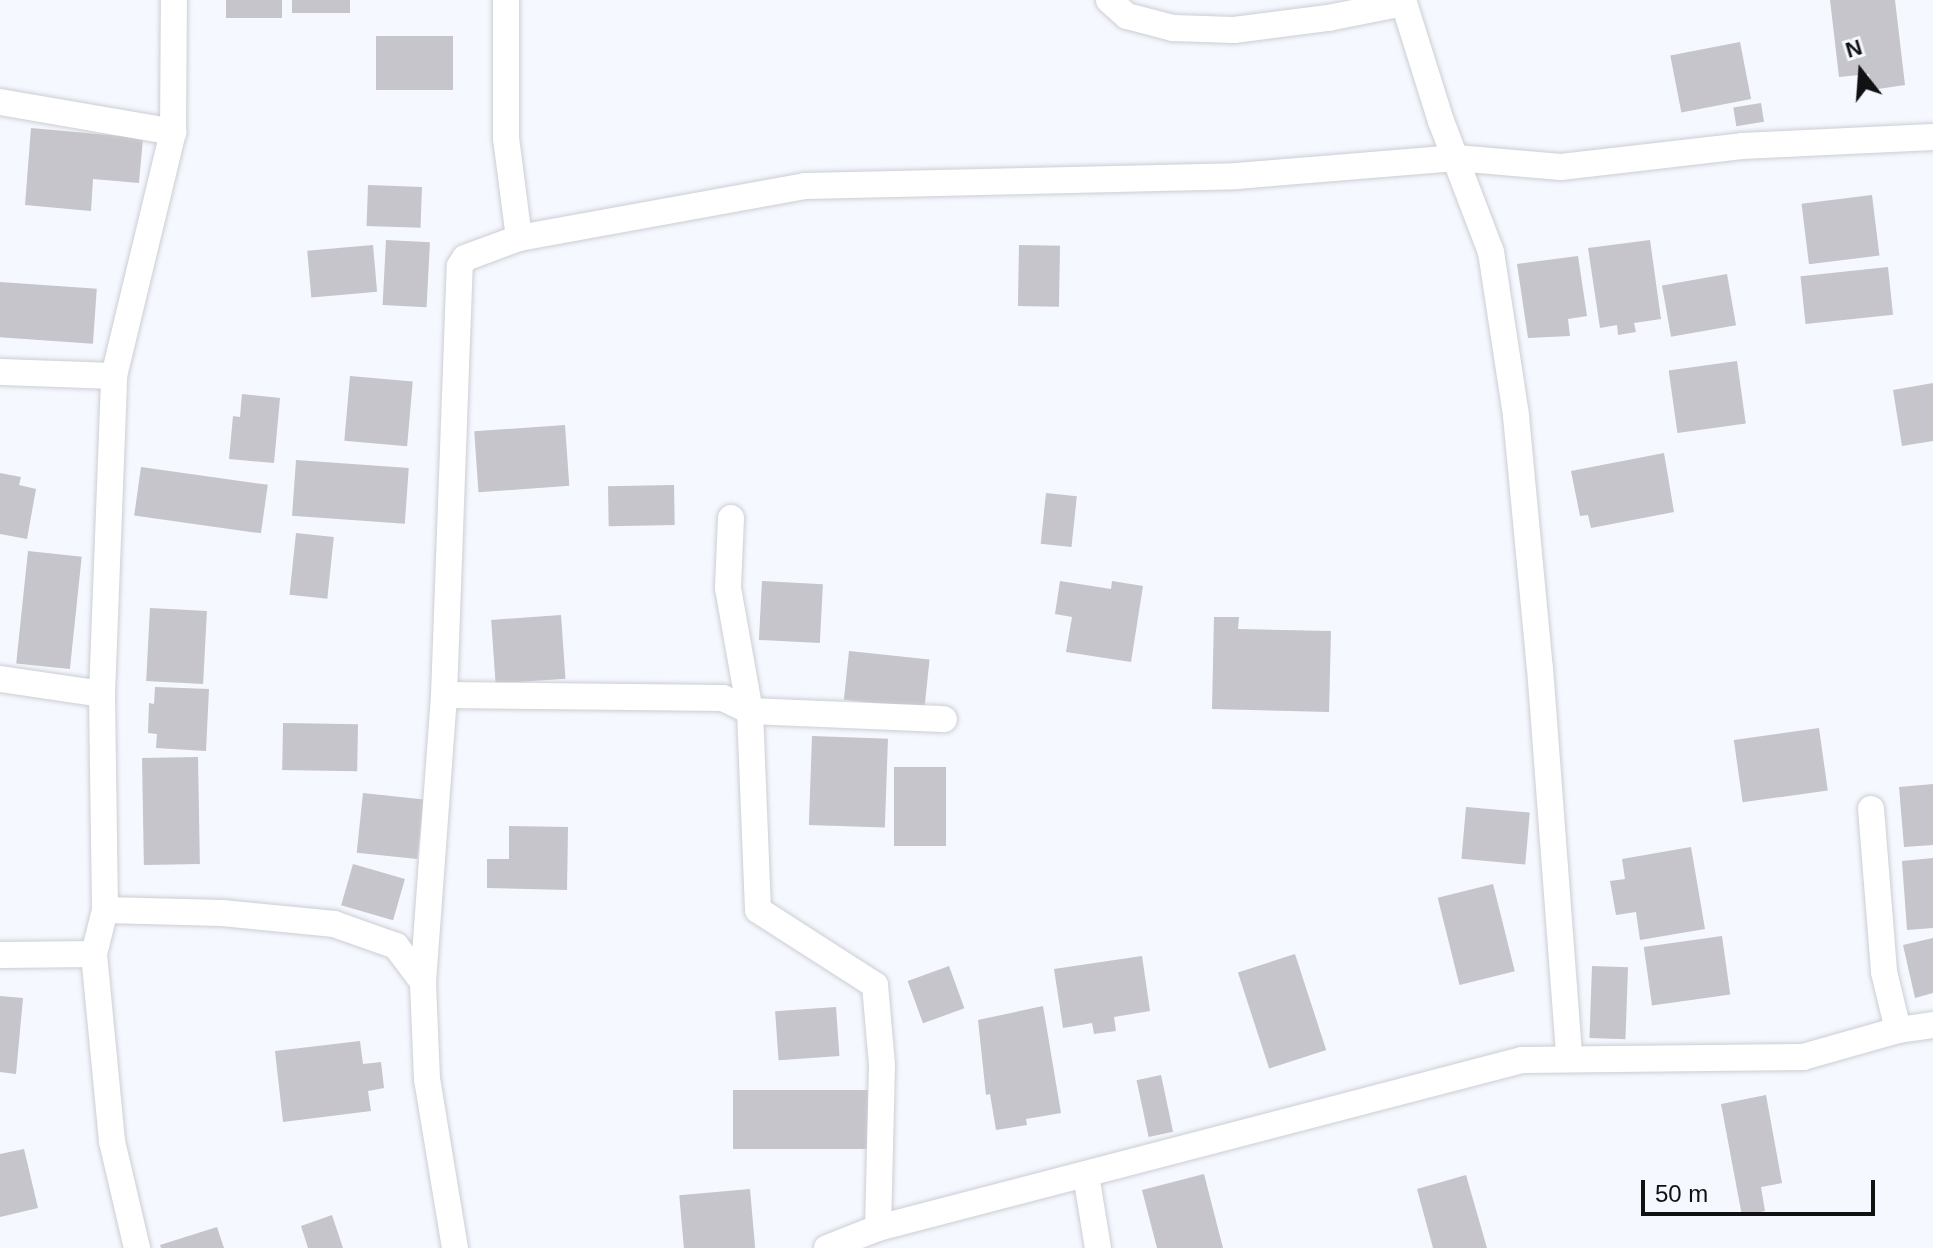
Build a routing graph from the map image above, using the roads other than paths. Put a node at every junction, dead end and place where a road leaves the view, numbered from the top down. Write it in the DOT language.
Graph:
graph roads {
  1 [pos="174,0"];
  2 [pos="506,0"];
  3 [pos="1109,0"];
  4 [pos="1403,2"];
  5 [pos="0,102"];
  6 [pos="173,132"];
  7 [pos="1933,137"];
  8 [pos="1456,158"];
  9 [pos="519,238"];
  10 [pos="0,372"];
  11 [pos="114,376"];
  12 [pos="731,518"];
  13 [pos="0,679"];
  14 [pos="102,694"];
  15 [pos="444,695"];
  16 [pos="750,711"];
  17 [pos="944,719"];
  18 [pos="1871,809"];
  19 [pos="105,910"];
  20 [pos="94,954"];
  21 [pos="0,955"];
  22 [pos="423,982"];
  23 [pos="1933,1025"];
  24 [pos="1898,1030"];
  25 [pos="1569,1057"];
  26 [pos="1086,1175"];
  27 [pos="878,1228"];
  28 [pos="137,1248"];
  29 [pos="455,1248"];
  30 [pos="827,1248"];
  31 [pos="1098,1248"];
  1 -- 6 [label="street"];
  2 -- 9 [label="street"];
  3 -- 4 [label="street"];
  4 -- 8 [label="street"];
  5 -- 6 [label="street"];
  6 -- 11 [label="street"];
  7 -- 8 [label="street"];
  8 -- 9 [label="street"];
  8 -- 25 [label="street"];
  9 -- 15 [label="street"];
  10 -- 11 [label="street"];
  11 -- 14 [label="street"];
  12 -- 16 [label="street"];
  13 -- 14 [label="street"];
  14 -- 19 [label="street"];
  15 -- 16 [label="street"];
  15 -- 22 [label="street"];
  16 -- 17 [label="street"];
  16 -- 27 [label="street"];
  18 -- 24 [label="street"];
  19 -- 20 [label="street"];
  19 -- 22 [label="street"];
  20 -- 21 [label="street"];
  20 -- 28 [label="street"];
  22 -- 29 [label="street"];
  23 -- 24 [label="street"];
  24 -- 25 [label="street"];
  25 -- 26 [label="street"];
  26 -- 27 [label="street"];
  26 -- 31 [label="street"];
  27 -- 30 [label="street"];
}
